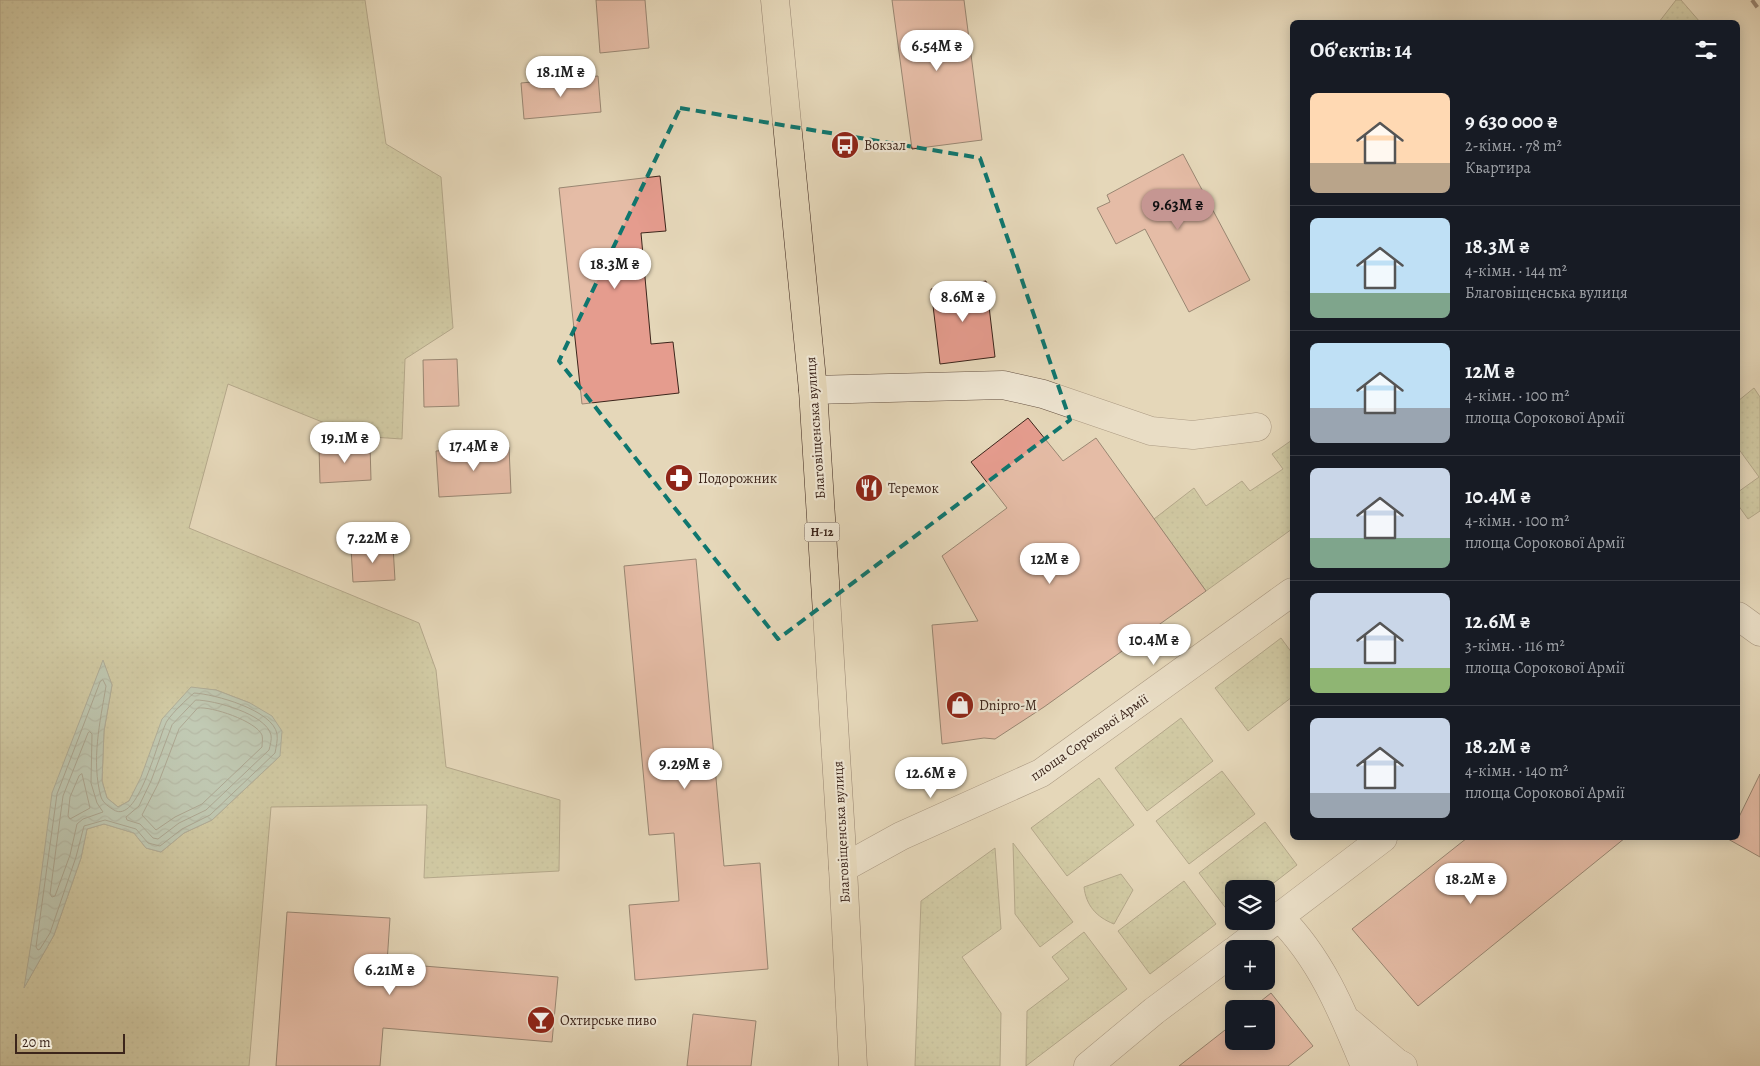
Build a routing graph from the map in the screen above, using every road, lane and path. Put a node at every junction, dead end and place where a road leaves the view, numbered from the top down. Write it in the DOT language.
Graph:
graph roads {
  1 [pos="775,0"];
  2 [pos="813,390"];
  3 [pos="1257,427"];
  4 [pos="1290,593"];
  5 [pos="1740,617"];
  6 [pos="1760,632"];
  7 [pos="1380,840"];
  8 [pos="843,868"];
  9 [pos="1279,917"];
  10 [pos="1248,940"];
  11 [pos="1225,958"];
  12 [pos="1346,1020"];
  13 [pos="851,1031"];
  14 [pos="853,1066"];
  15 [pos="872,1066"];
  16 [pos="1088,1066"];
  17 [pos="1365,1066"];
  18 [pos="1403,1066"];
  1 -- 2 [label="main road, Благовіщенська вулиця / Н-12"];
  2 -- 3 [label="street"];
  2 -- 8 [label="main road, Благовіщенська вулиця / Н-12"];
  4 -- 8 [label="street, площа Сорокової Армії"];
  5 -- 6 [label="street"];
  7 -- 9 [label="street"];
  8 -- 13 [label="main road, Благовіщенська вулиця / Н-12"];
  9 -- 10 [label="street"];
  9 -- 12 [label="street"];
  11 -- 16 [label="street"];
  12 -- 17 [label="street"];
  12 -- 18 [label="street"];
  13 -- 14 [label="main road, Благовіщенська вулиця / Н-12"];
  13 -- 15 [label="main road"];
}
